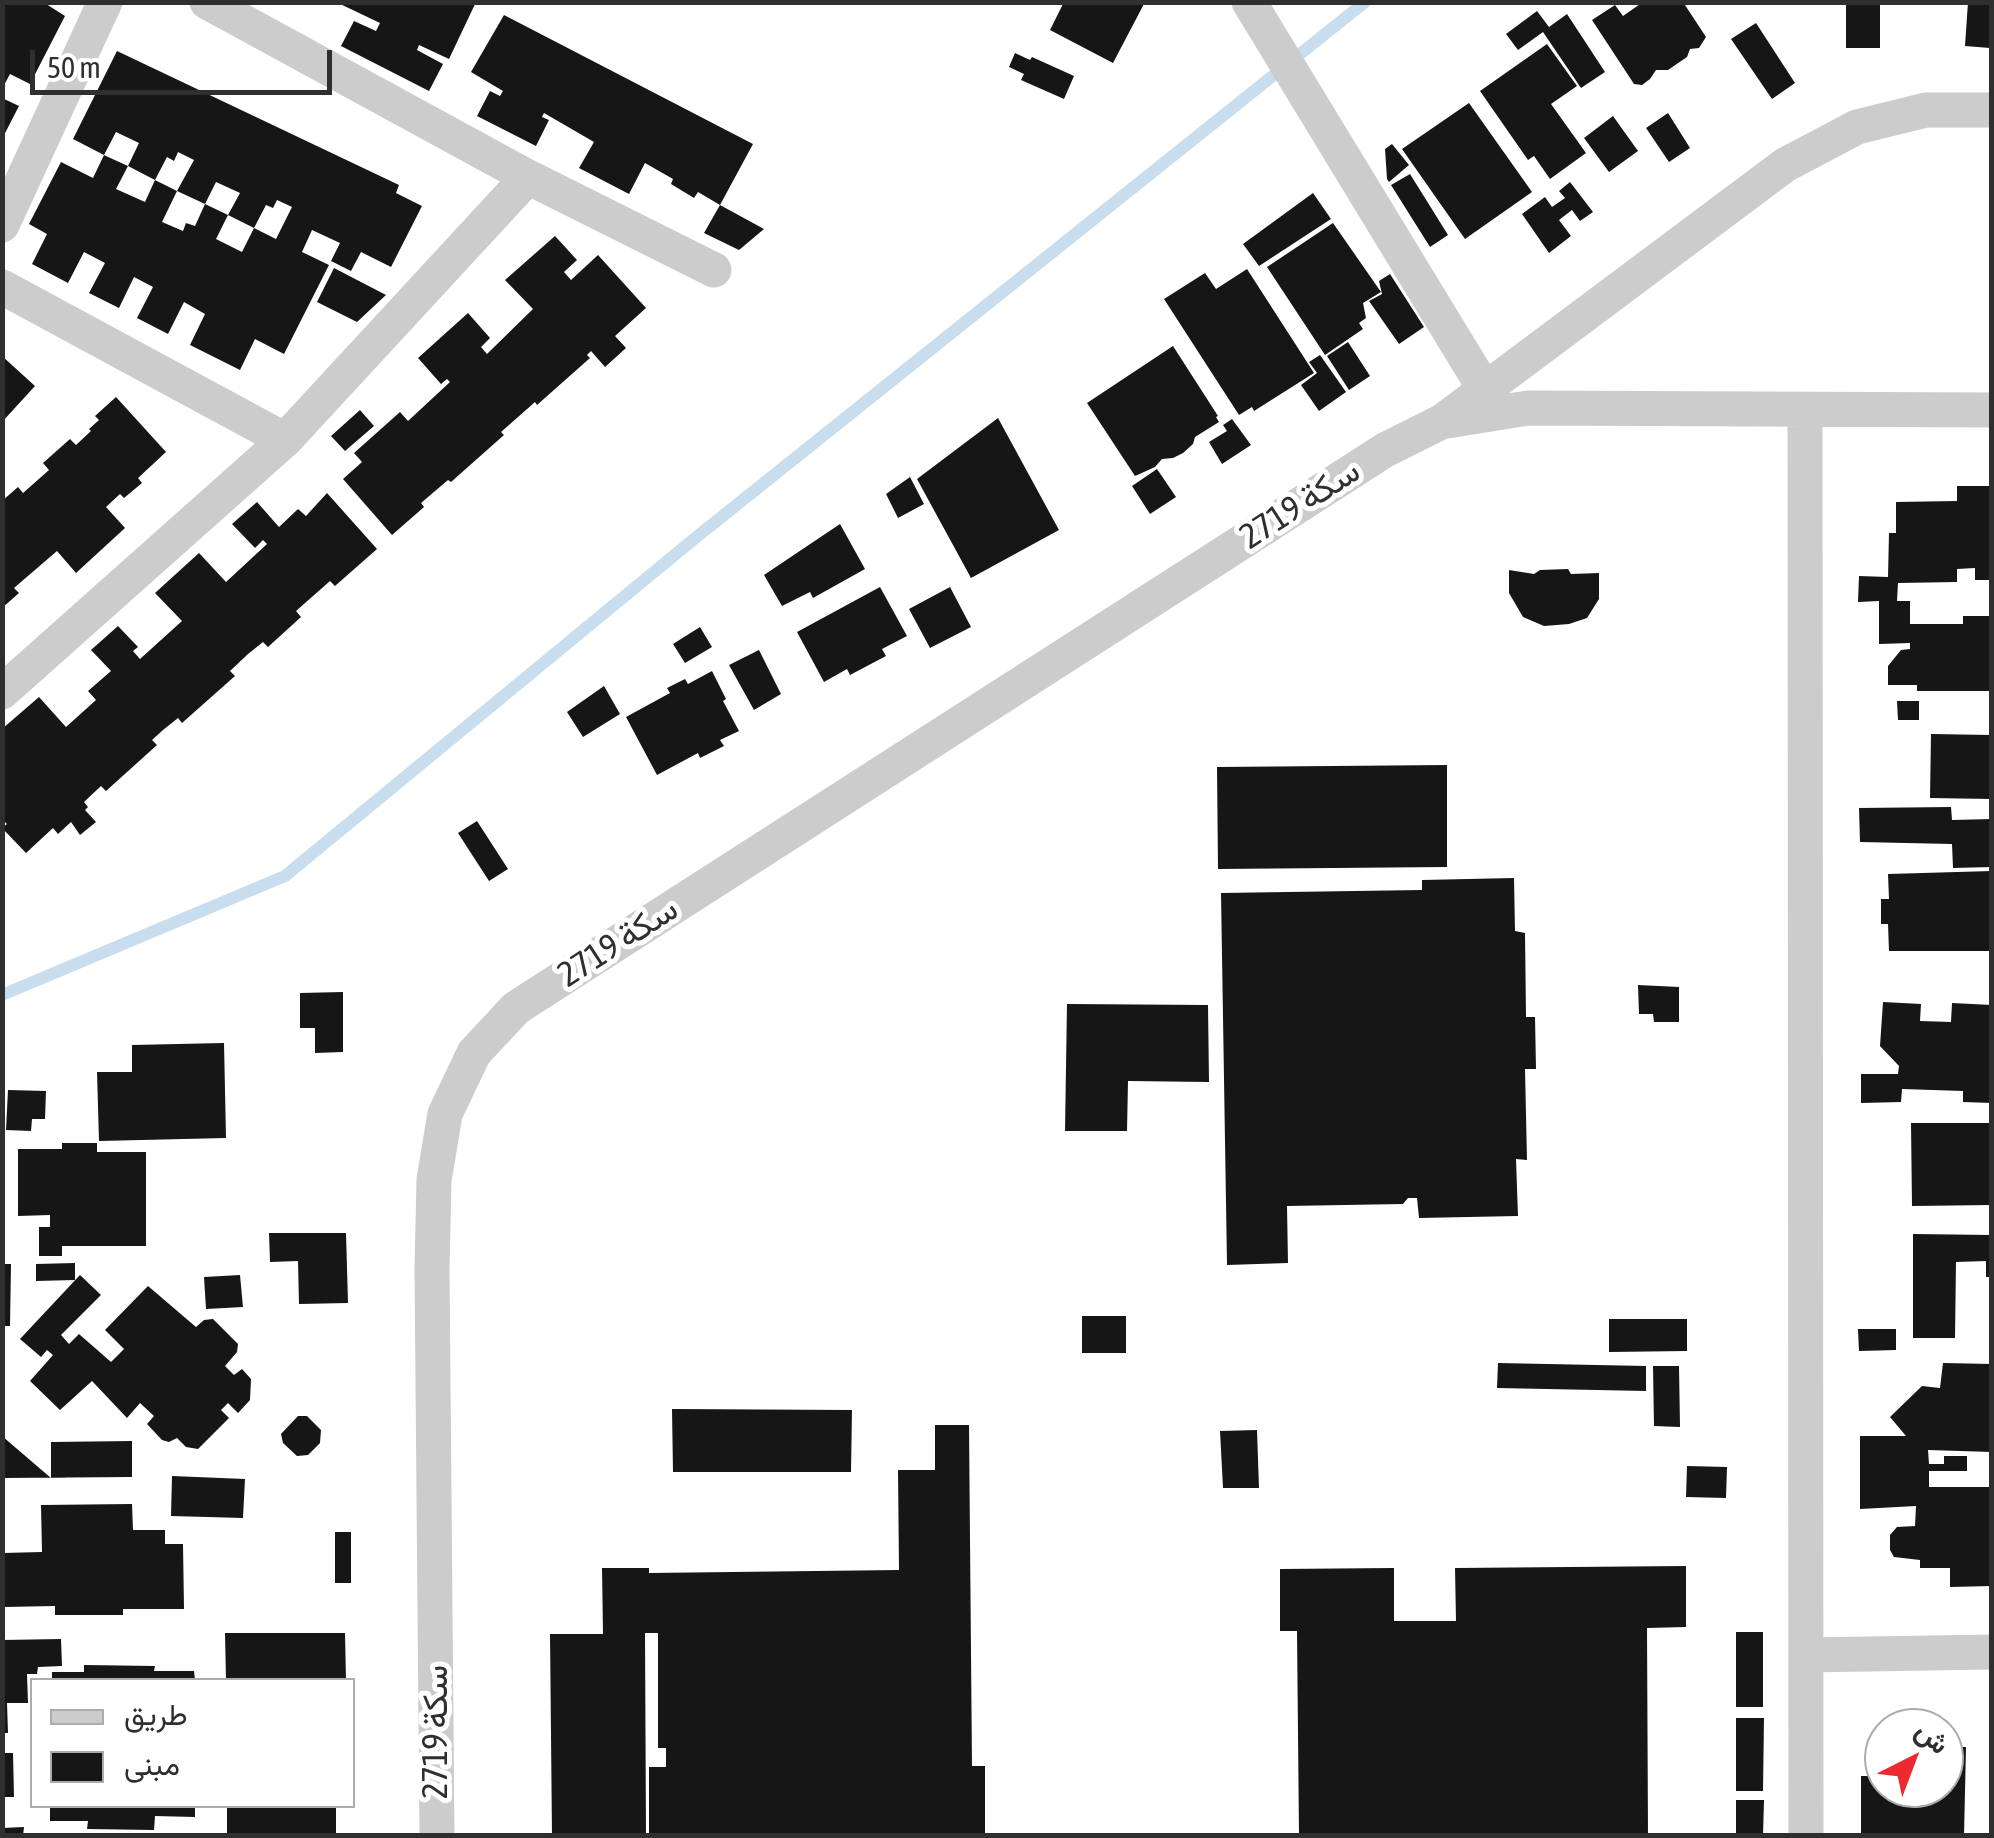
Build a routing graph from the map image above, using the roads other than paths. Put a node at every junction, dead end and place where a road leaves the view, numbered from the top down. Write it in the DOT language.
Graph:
graph roads {
  1 [pos="105,2"];
  2 [pos="206,2"];
  3 [pos="1249,2"];
  4 [pos="1992,110"];
  5 [pos="528,177"];
  6 [pos="2,225"];
  7 [pos="714,270"];
  8 [pos="2,288"];
  9 [pos="1484,388"];
  10 [pos="1805,410"];
  11 [pos="1992,410"];
  12 [pos="1441,422"];
  13 [pos="285,440"];
  14 [pos="2,692"];
  15 [pos="1992,1652"];
  16 [pos="1806,1656"];
  17 [pos="437,1836"];
  18 [pos="1806,1836"];
  1 -- 6 [label="street"];
  2 -- 5 [label="street"];
  3 -- 9 [label="street"];
  4 -- 9 [label="street, سكة 2719"];
  5 -- 7 [label="street"];
  5 -- 13 [label="street"];
  8 -- 13 [label="street"];
  9 -- 12 [label="street, سكة 2719"];
  10 -- 11 [label="street, سكة 2719"];
  10 -- 12 [label="street, سكة 2719"];
  10 -- 16 [label="street"];
  12 -- 17 [label="street, سكة 2719"];
  13 -- 14 [label="street"];
  15 -- 16 [label="street"];
  16 -- 18 [label="street"];
}
